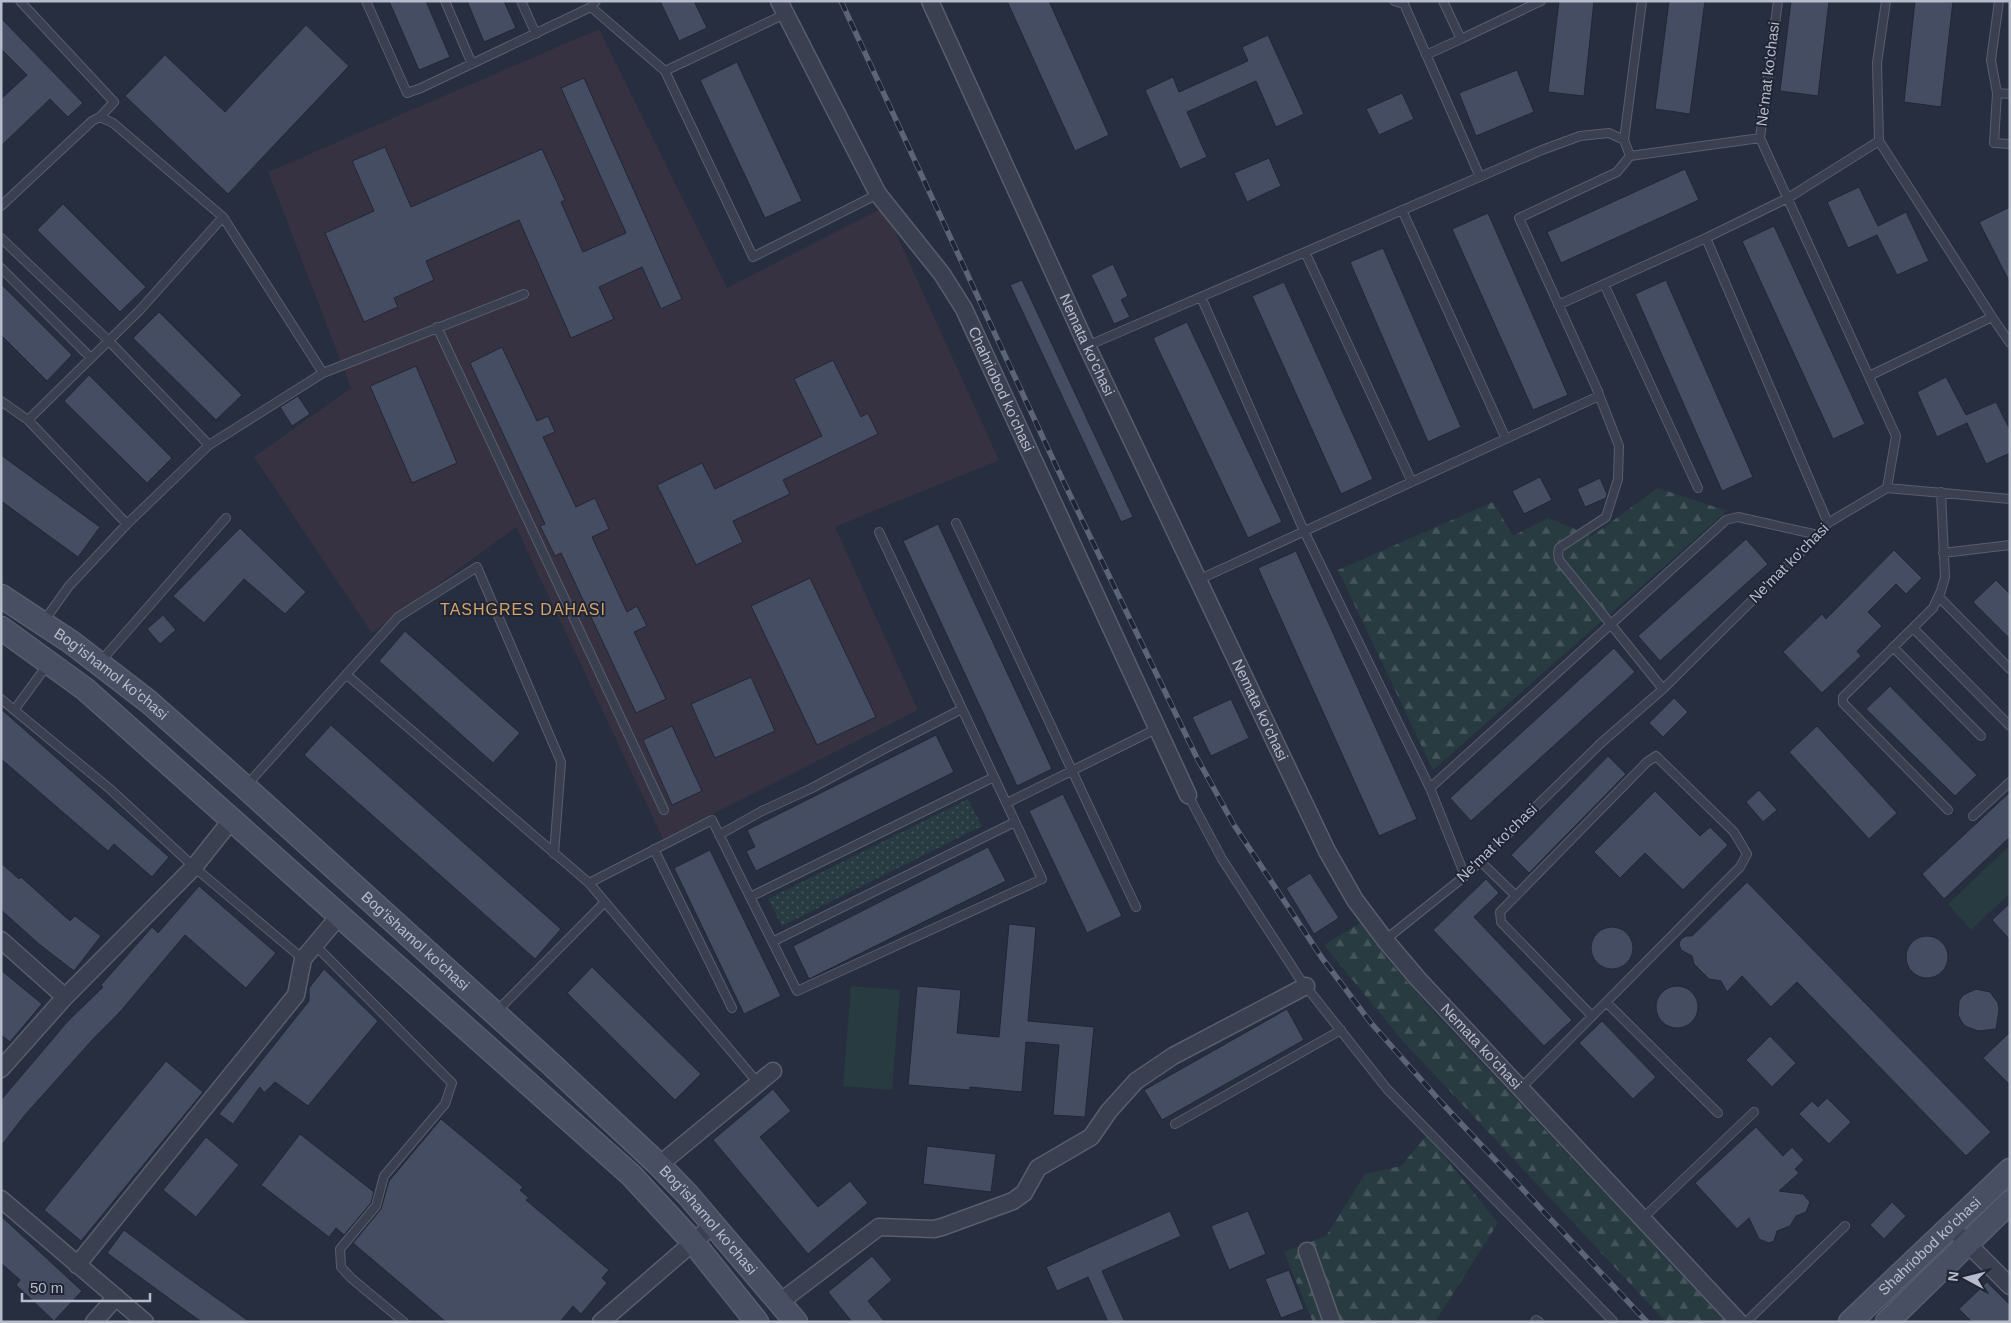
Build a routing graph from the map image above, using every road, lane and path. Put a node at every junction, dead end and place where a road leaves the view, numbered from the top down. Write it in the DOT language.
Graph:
graph roads {
  1 [pos="20,1"];
  2 [pos="366,1"];
  3 [pos="445,1"];
  4 [pos="521,1"];
  5 [pos="930,1"];
  6 [pos="1394,1"];
  7 [pos="1443,1"];
  8 [pos="1542,1"];
  9 [pos="1642,1"];
  10 [pos="1778,1"];
  11 [pos="1886,1"];
  12 [pos="1999,1"];
  13 [pos="593,4"];
  14 [pos="782,8"];
  15 [pos="536,34"];
  16 [pos="1461,39"];
  17 [pos="1426,55"];
  18 [pos="472,64"];
  19 [pos="665,71"];
  20 [pos="1997,93"];
  21 [pos="2010,94"];
  22 [pos="100,117"];
  23 [pos="1760,138"];
  24 [pos="1624,140"];
  25 [pos="1879,141"];
  26 [pos="2010,144"];
  27 [pos="1630,156"];
  28 [pos="1480,177"];
  29 [pos="878,194"];
  30 [pos="1788,198"];
  31 [pos="1,206"];
  32 [pos="1402,210"];
  33 [pos="223,217"];
  34 [pos="1,238"];
  35 [pos="1706,238"];
  36 [pos="1306,252"];
  37 [pos="1,268"];
  38 [pos="1604,284"];
  39 [pos="524,294"];
  40 [pos="1201,297"];
  41 [pos="1558,305"];
  42 [pos="1992,317"];
  43 [pos="437,326"];
  44 [pos="109,341"];
  45 [pos="2010,343"];
  46 [pos="1087,346"];
  47 [pos="91,358"];
  48 [pos="323,372"];
  49 [pos="1869,376"];
  50 [pos="1596,387"];
  51 [pos="1,401"];
  52 [pos="28,420"];
  53 [pos="1506,439"];
  54 [pos="209,445"];
  55 [pos="1412,482"];
  56 [pos="1698,488"];
  57 [pos="1888,488"];
  58 [pos="1941,492"];
  59 [pos="2010,500"];
  60 [pos="226,518"];
  61 [pos="956,523"];
  62 [pos="1828,523"];
  63 [pos="127,524"];
  64 [pos="1304,531"];
  65 [pos="879,532"];
  66 [pos="1818,535"];
  67 [pos="2010,545"];
  68 [pos="1943,553"];
  69 [pos="1198,580"];
  70 [pos="1,596"];
  71 [pos="1939,597"];
  72 [pos="37,618"];
  73 [pos="1610,624"];
  74 [pos="1913,628"];
  75 [pos="8,633"];
  76 [pos="1894,647"];
  77 [pos="50,662"];
  78 [pos="99,663"];
  79 [pos="2010,669"];
  80 [pos="346,675"];
  81 [pos="1663,689"];
  82 [pos="1,699"];
  83 [pos="15,709"];
  84 [pos="962,709"];
  85 [pos="2010,726"];
  86 [pos="1158,728"];
  87 [pos="1981,736"];
  88 [pos="994,777"];
  89 [pos="2010,782"];
  90 [pos="245,787"];
  91 [pos="1430,788"];
  92 [pos="1188,796"];
  93 [pos="1006,804"];
  94 [pos="664,810"];
  95 [pos="1948,810"];
  96 [pos="229,815"];
  97 [pos="1973,816"];
  98 [pos="1015,822"];
  99 [pos="720,835"];
  100 [pos="654,849"];
  101 [pos="554,854"];
  102 [pos="1480,861"];
  103 [pos="194,867"];
  104 [pos="1465,876"];
  105 [pos="589,883"];
  106 [pos="750,896"];
  107 [pos="1516,896"];
  108 [pos="605,902"];
  109 [pos="1136,907"];
  110 [pos="340,915"];
  111 [pos="1,940"];
  112 [pos="1385,940"];
  113 [pos="774,941"];
  114 [pos="315,945"];
  115 [pos="303,959"];
  116 [pos="1306,986"];
  117 [pos="65,997"];
  118 [pos="1606,1002"];
  119 [pos="732,1008"];
  120 [pos="494,1014"];
  121 [pos="1592,1016"];
  122 [pos="1341,1030"];
  123 [pos="1,1069"];
  124 [pos="772,1071"];
  125 [pos="758,1083"];
  126 [pos="1520,1088"];
  127 [pos="1754,1112"];
  128 [pos="1718,1114"];
  129 [pos="1175,1124"];
  130 [pos="659,1165"];
  131 [pos="2010,1170"];
  132 [pos="1,1199"];
  133 [pos="2010,1202"];
  134 [pos="1642,1219"];
  135 [pos="713,1225"];
  136 [pos="1845,1226"];
  137 [pos="1951,1226"];
  138 [pos="693,1242"];
  139 [pos="1968,1243"];
  140 [pos="1307,1252"];
  141 [pos="77,1264"];
  142 [pos="2010,1286"];
  143 [pos="116,1296"];
  144 [pos="780,1302"];
  145 [pos="1613,1321"];
  146 [pos="94,1322"];
  147 [pos="145,1322"];
  148 [pos="404,1322"];
  149 [pos="601,1322"];
  150 [pos="757,1322"];
  151 [pos="796,1322"];
  152 [pos="1332,1322"];
  153 [pos="1535,1322"];
  154 [pos="1539,1322"];
  155 [pos="1738,1322"];
  156 [pos="1746,1322"];
  157 [pos="1850,1322"];
  158 [pos="1887,1322"];
  1 -- 22 [label="lane"];
  2 -- 18 [label="lane"];
  3 -- 18 [label="lane"];
  4 -- 15 [label="lane"];
  5 -- 46 [label="street, Nemata ko'chasi"];
  6 -- 17 [label="lane"];
  7 -- 16 [label="lane"];
  8 -- 16 [label="lane"];
  9 -- 24 [label="lane"];
  10 -- 23 [label="lane, Ne'mat ko'chasi"];
  11 -- 25 [label="lane"];
  12 -- 20 [label="lane"];
  13 -- 15 [label="lane"];
  13 -- 19 [label="lane"];
  14 -- 19 [label="lane"];
  14 -- 29 [label="street, Chahriobod ko'chasi"];
  15 -- 18 [label="lane"];
  16 -- 17 [label="lane"];
  17 -- 28 [label="lane"];
  19 -- 29 [label="lane"];
  20 -- 21 [label="lane"];
  20 -- 26 [label="lane"];
  22 -- 31 [label="lane"];
  22 -- 33 [label="lane"];
  23 -- 27 [label="lane"];
  23 -- 30 [label="lane, Ne'mat ko'chasi"];
  24 -- 27 [label="lane"];
  24 -- 28 [label="lane"];
  25 -- 30 [label="lane"];
  25 -- 42 [label="lane"];
  27 -- 41 [label="lane"];
  28 -- 32 [label="lane"];
  29 -- 86 [label="street, Chahriobod ko'chasi"];
  30 -- 35 [label="lane"];
  30 -- 49 [label="lane, Ne'mat ko'chasi"];
  32 -- 36 [label="lane"];
  32 -- 53 [label="lane"];
  33 -- 44 [label="lane"];
  33 -- 48 [label="lane"];
  34 -- 44 [label="lane"];
  35 -- 38 [label="lane"];
  35 -- 62 [label="lane"];
  36 -- 40 [label="lane"];
  36 -- 55 [label="lane"];
  37 -- 47 [label="lane"];
  38 -- 41 [label="lane"];
  38 -- 56 [label="lane"];
  39 -- 43 [label="lane"];
  40 -- 46 [label="lane"];
  40 -- 64 [label="lane"];
  41 -- 50 [label="lane"];
  42 -- 45 [label="lane"];
  42 -- 49 [label="lane"];
  43 -- 48 [label="lane"];
  43 -- 94 [label="lane"];
  44 -- 47 [label="lane"];
  44 -- 54 [label="lane"];
  46 -- 69 [label="street, Nemata ko'chasi"];
  47 -- 52 [label="lane"];
  48 -- 54 [label="lane"];
  49 -- 57 [label="lane, Ne'mat ko'chasi"];
  50 -- 53 [label="lane"];
  50 -- 73 [label="lane"];
  51 -- 52 [label="lane"];
  52 -- 63 [label="lane"];
  53 -- 55 [label="lane"];
  54 -- 63 [label="lane"];
  55 -- 64 [label="lane"];
  57 -- 58 [label="lane"];
  57 -- 62 [label="lane, Ne'mat ko'chasi"];
  58 -- 59 [label="lane"];
  58 -- 68 [label="lane"];
  60 -- 78 [label="lane"];
  61 -- 109 [label="lane"];
  62 -- 66 [label="lane, Ne'mat ko'chasi"];
  63 -- 72 [label="lane"];
  64 -- 69 [label="lane"];
  64 -- 91 [label="lane"];
  65 -- 84 [label="lane"];
  66 -- 73 [label="lane"];
  66 -- 81 [label="lane, Ne'mat ko'chasi"];
  67 -- 68 [label="lane"];
  68 -- 71 [label="lane"];
  69 -- 112 [label="street, Nemata ko'chasi"];
  70 -- 72 [label="main road, Bog'ishamol ko'chasi"];
  71 -- 74 [label="lane"];
  71 -- 79 [label="lane"];
  72 -- 75 [label="main road"];
  72 -- 78 [label="main road, Bog'ishamol ko'chasi"];
  73 -- 81 [label="lane"];
  73 -- 91 [label="lane"];
  74 -- 76 [label="lane"];
  74 -- 85 [label="lane"];
  75 -- 77 [label="main road, Bog'ishamol ko'chasi"];
  76 -- 87 [label="lane"];
  76 -- 95 [label="lane"];
  77 -- 83 [label="lane"];
  77 -- 96 [label="main road, Bog'ishamol ko'chasi"];
  78 -- 90 [label="main road, Bog'ishamol ko'chasi"];
  80 -- 90 [label="lane"];
  80 -- 101 [label="lane"];
  80 -- 101 [label="lane"];
  81 -- 102 [label="lane, Ne'mat ko'chasi"];
  82 -- 83 [label="lane"];
  83 -- 103 [label="lane"];
  84 -- 88 [label="lane"];
  84 -- 99 [label="lane"];
  86 -- 92 [label="street, Chahriobod ko'chasi"];
  86 -- 93 [label="lane"];
  88 -- 93 [label="lane"];
  88 -- 106 [label="lane"];
  89 -- 97 [label="lane"];
  90 -- 96 [label="main road"];
  90 -- 120 [label="main road, Bog'ishamol ko'chasi"];
  91 -- 104 [label="lane"];
  92 -- 116 [label="lane"];
  93 -- 98 [label="lane"];
  96 -- 103 [label="street"];
  96 -- 110 [label="main road, Bog'ishamol ko'chasi"];
  98 -- 113 [label="lane"];
  98 -- 113 [label="lane"];
  99 -- 100 [label="lane"];
  99 -- 106 [label="lane"];
  100 -- 105 [label="lane"];
  100 -- 119 [label="lane"];
  101 -- 105 [label="lane"];
  102 -- 104 [label="lane, Ne'mat ko'chasi"];
  102 -- 107 [label="lane"];
  103 -- 115 [label="lane"];
  103 -- 117 [label="street"];
  104 -- 112 [label="lane, Ne'mat ko'chasi"];
  105 -- 108 [label="lane"];
  106 -- 113 [label="lane"];
  107 -- 118 [label="lane"];
  107 -- 121 [label="lane"];
  108 -- 120 [label="lane"];
  108 -- 125 [label="lane"];
  110 -- 114 [label="street"];
  110 -- 138 [label="main road, Bog'ishamol ko'chasi"];
  111 -- 117 [label="street"];
  112 -- 126 [label="street, Nemata ko'chasi"];
  114 -- 115 [label="street"];
  114 -- 148 [label="lane"];
  115 -- 141 [label="street"];
  116 -- 122 [label="lane"];
  116 -- 144 [label="street"];
  117 -- 123 [label="street"];
  118 -- 121 [label="lane"];
  118 -- 128 [label="lane"];
  120 -- 130 [label="main road, Bog'ishamol ko'chasi"];
  121 -- 126 [label="lane"];
  122 -- 129 [label="lane"];
  122 -- 145 [label="lane"];
  124 -- 125 [label="street"];
  125 -- 130 [label="street"];
  126 -- 134 [label="street, Nemata ko'chasi"];
  127 -- 134 [label="lane"];
  130 -- 135 [label="main road, Bog'ishamol ko'chasi"];
  131 -- 137 [label="main road, Shahriobod ko'chasi"];
  132 -- 141 [label="street"];
  133 -- 139 [label="main road, Shahriobod ko'chasi"];
  134 -- 155 [label="street, Nemata ko'chasi"];
  135 -- 138 [label="street"];
  135 -- 144 [label="main road, Bog'ishamol ko'chasi"];
  136 -- 156 [label="lane"];
  137 -- 139 [label="street"];
  137 -- 157 [label="main road, Shahriobod ko'chasi"];
  138 -- 149 [label="street"];
  138 -- 150 [label="main road, Bog'ishamol ko'chasi"];
  139 -- 142 [label="street"];
  139 -- 158 [label="main road, Shahriobod ko'chasi"];
  140 -- 152 [label="street"];
  141 -- 143 [label="street"];
  143 -- 146 [label="street"];
  143 -- 147 [label="street"];
  144 -- 151 [label="main road, Bog'ishamol ko'chasi"];
  153 -- 154 [label="lane"];
}
